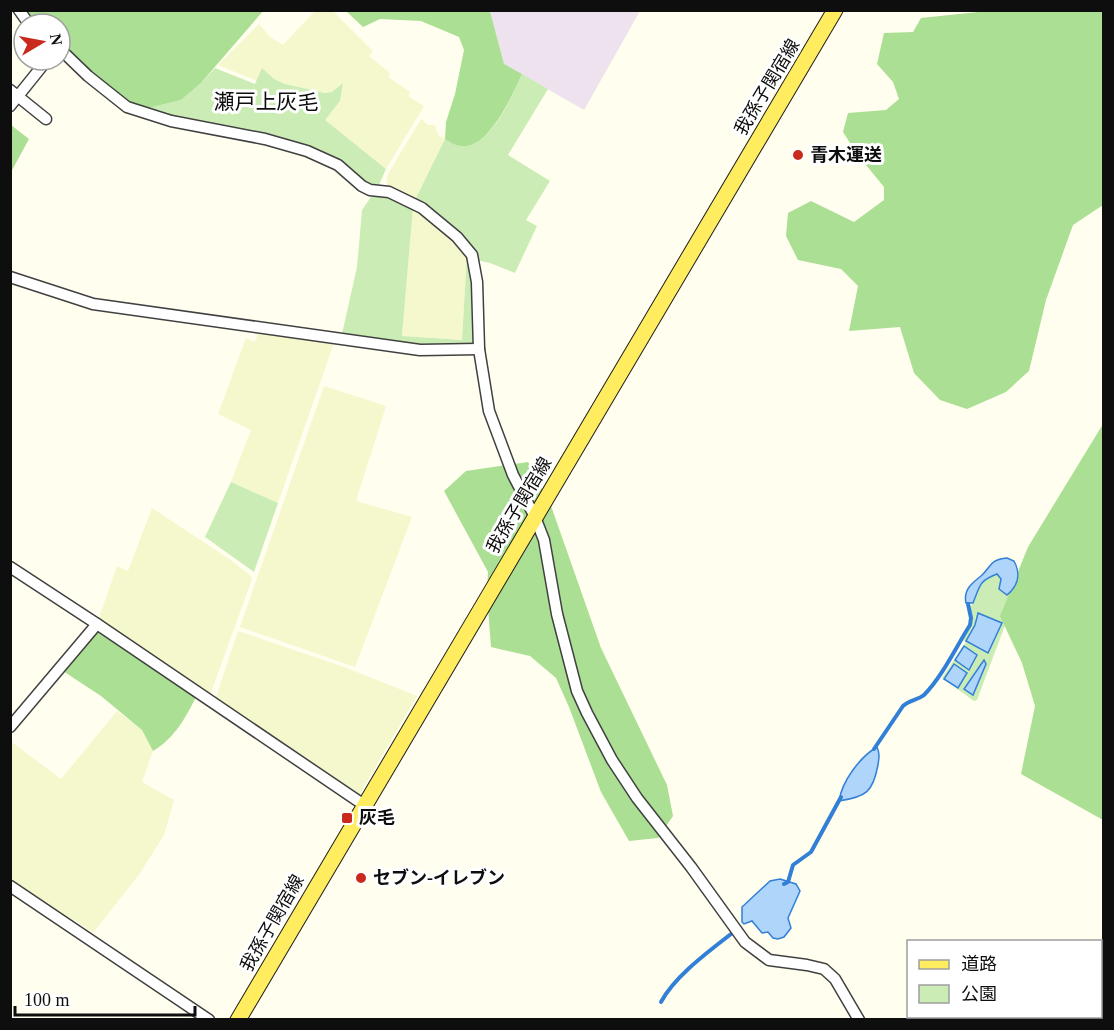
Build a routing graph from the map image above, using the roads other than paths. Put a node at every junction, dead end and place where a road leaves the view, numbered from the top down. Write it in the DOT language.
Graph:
graph roads {
  1 [pos="835,10"];
  2 [pos="72,61"];
  3 [pos="35,72"];
  4 [pos="14,93"];
  5 [pos="10,106"];
  6 [pos="46,118"];
  7 [pos="10,277"];
  8 [pos="479,349"];
  9 [pos="535,517"];
  10 [pos="10,567"];
  11 [pos="97,624"];
  12 [pos="10,727"];
  13 [pos="364,806"];
  14 [pos="10,886"];
  15 [pos="209,1020"];
  16 [pos="238,1020"];
  17 [pos="858,1020"];
  1 -- 9 [label="main road, 我孫子関宿線"];
  2 -- 8 [label="street"];
  3 -- 4 [label="street"];
  4 -- 5 [label="street"];
  4 -- 6 [label="street"];
  7 -- 8 [label="street"];
  8 -- 9 [label="street"];
  9 -- 13 [label="main road, 我孫子関宿線"];
  9 -- 17 [label="street"];
  10 -- 11 [label="street"];
  11 -- 12 [label="street"];
  11 -- 13 [label="street"];
  13 -- 16 [label="main road, 我孫子関宿線"];
  14 -- 15 [label="street"];
}
